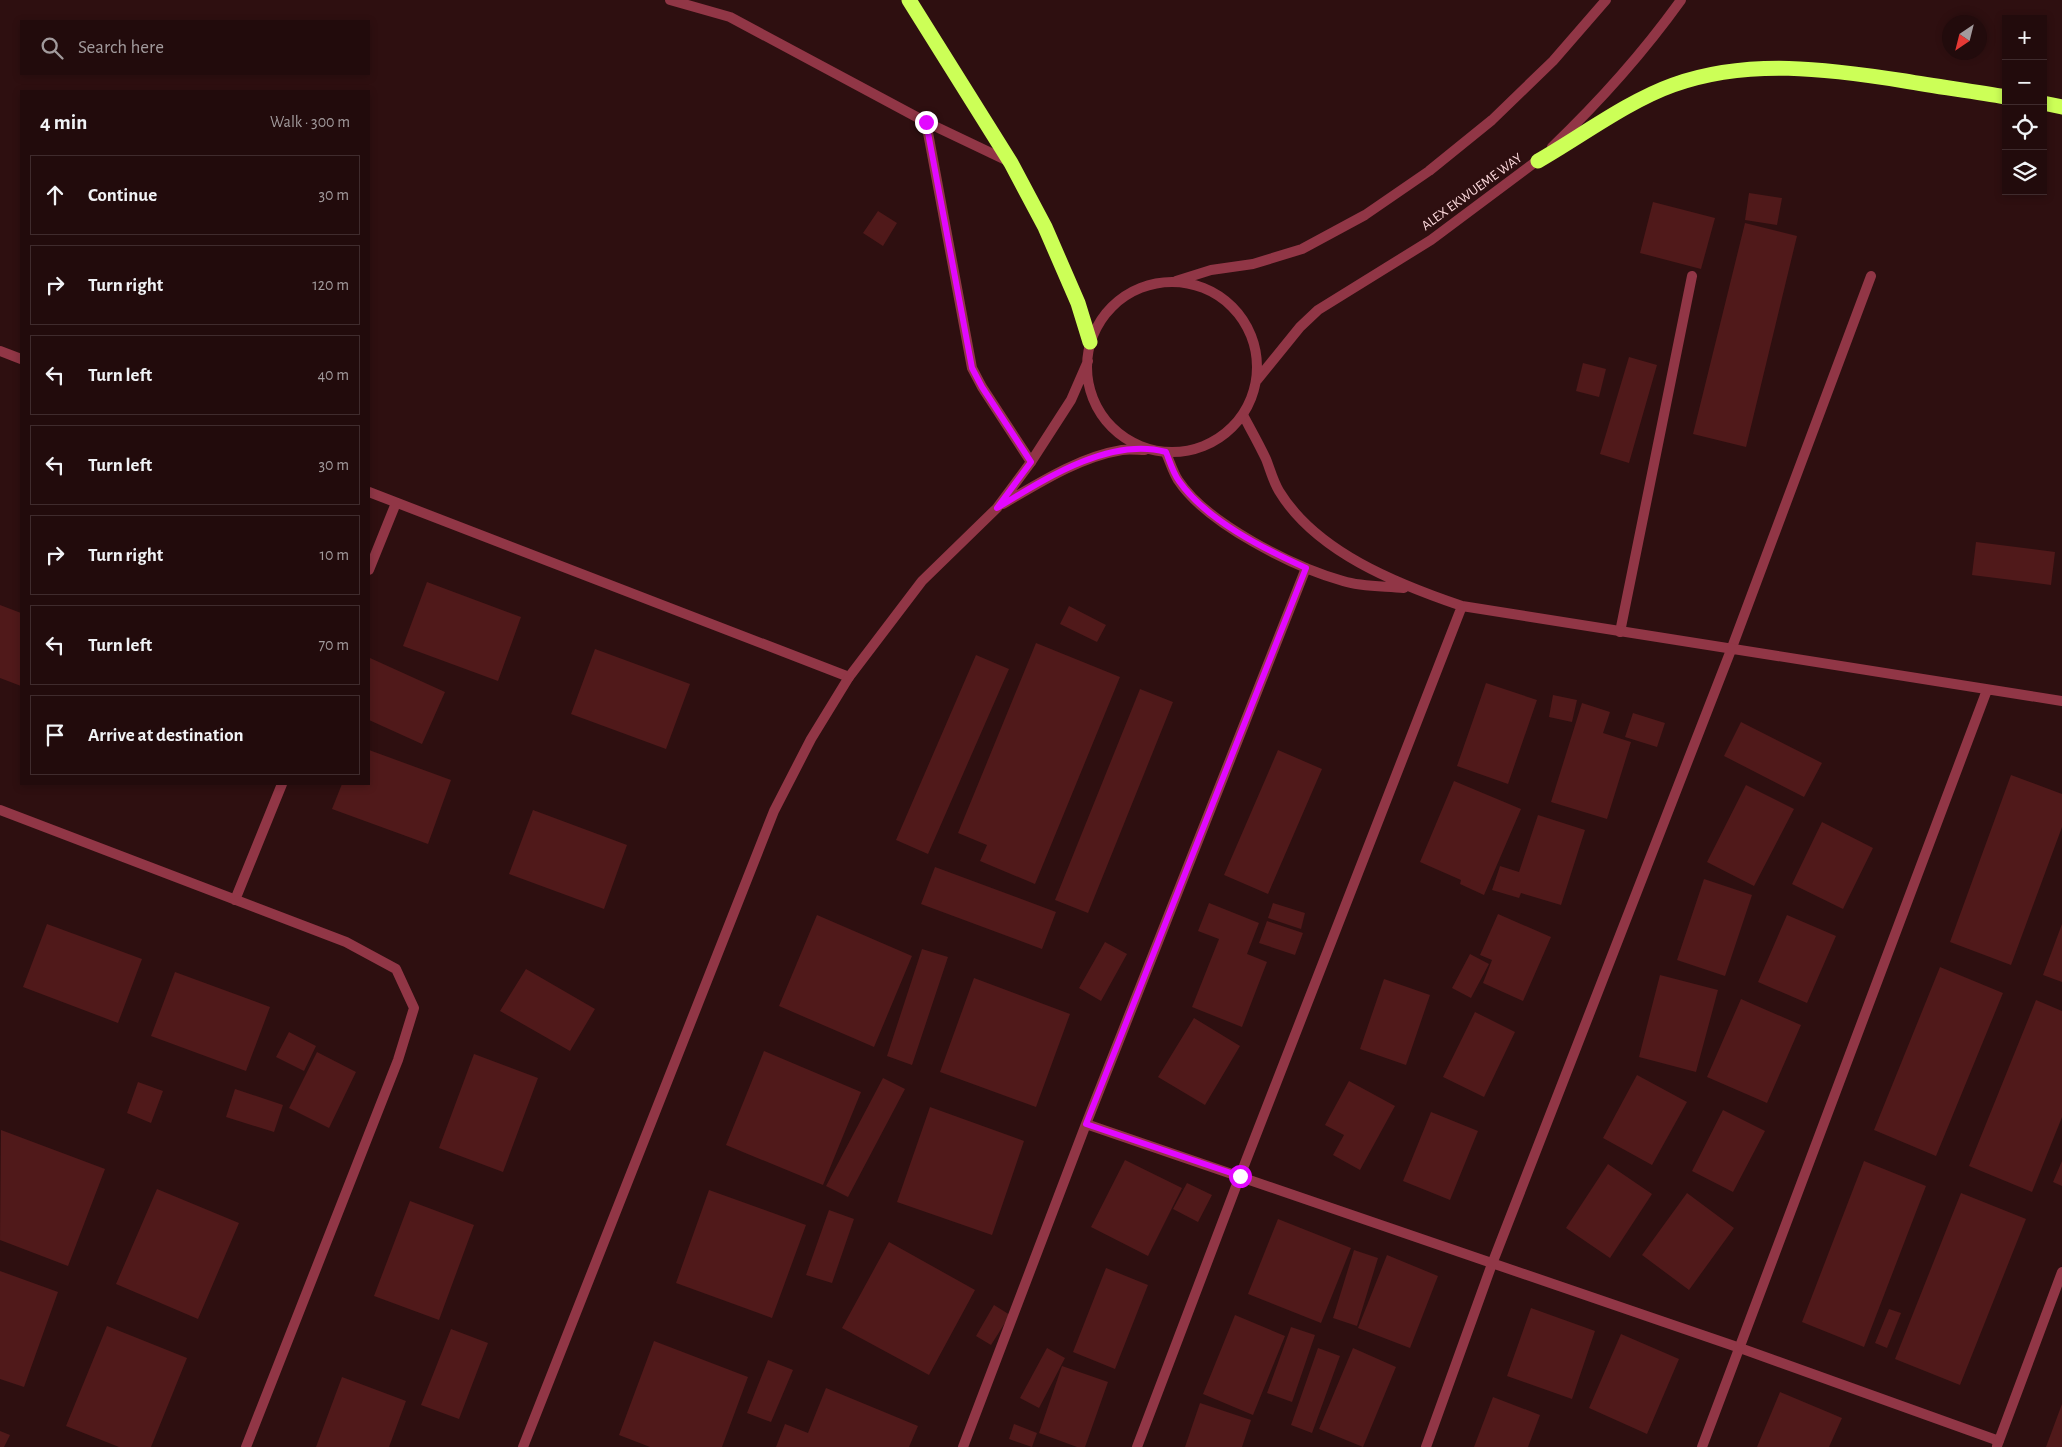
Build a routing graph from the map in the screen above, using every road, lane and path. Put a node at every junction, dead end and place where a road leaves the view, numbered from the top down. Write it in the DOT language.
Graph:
graph roads {
  1 [pos="670,0"];
  2 [pos="909,0"];
  3 [pos="1606,0"];
  4 [pos="1681,0"];
  5 [pos="2002,96"];
  6 [pos="2047,105"];
  7 [pos="2062,107"];
  8 [pos="926,122"];
  9 [pos="1538,160"];
  10 [pos="1011,163"];
  11 [pos="1692,276"];
  12 [pos="1871,276"];
  13 [pos="1172,282"];
  14 [pos="1090,342"];
  15 [pos="0,351"];
  16 [pos="20,359"];
  17 [pos="1088,361"];
  18 [pos="1257,380"];
  19 [pos="1243,416"];
  20 [pos="1161,451"];
  21 [pos="1031,462"];
  22 [pos="370,492"];
  23 [pos="396,503"];
  24 [pos="997,508"];
  25 [pos="370,568"];
  26 [pos="1306,568"];
  27 [pos="1412,589"];
  28 [pos="1462,606"];
  29 [pos="1620,632"];
  30 [pos="1731,650"];
  31 [pos="850,678"];
  32 [pos="1987,690"];
  33 [pos="2062,701"];
  34 [pos="282,785"];
  35 [pos="0,810"];
  36 [pos="236,900"];
  37 [pos="1086,1124"];
  38 [pos="1240,1176"];
  39 [pos="1492,1264"];
  40 [pos="2062,1272"];
  41 [pos="1740,1348"];
  42 [pos="1998,1444"];
  43 [pos="246,1447"];
  44 [pos="523,1447"];
  45 [pos="963,1447"];
  46 [pos="1137,1447"];
  47 [pos="1426,1447"];
  48 [pos="1702,1447"];
  1 -- 8 [label="street"];
  2 -- 10 [label="highway"];
  3 -- 13 [label="street"];
  4 -- 9 [label="street, ALEX EKWUEME WAY"];
  5 -- 9 [label="highway"];
  6 -- 7 [label="highway"];
  8 -- 10 [label="street"];
  8 -- 21 [label="street"];
  9 -- 18 [label="street, ALEX EKWUEME WAY"];
  10 -- 14 [label="highway"];
  11 -- 29 [label="street"];
  12 -- 30 [label="street"];
  13 -- 14 [label="street"];
  13 -- 18 [label="street"];
  14 -- 17 [label="street"];
  15 -- 16 [label="street"];
  17 -- 20 [label="street"];
  17 -- 21 [label="street"];
  18 -- 19 [label="street"];
  19 -- 20 [label="street"];
  19 -- 27 [label="street"];
  20 -- 24 [label="street"];
  20 -- 26 [label="street"];
  21 -- 24 [label="street"];
  22 -- 23 [label="street"];
  23 -- 25 [label="street"];
  23 -- 31 [label="street"];
  24 -- 31 [label="street"];
  26 -- 27 [label="street"];
  26 -- 37 [label="street"];
  27 -- 28 [label="street"];
  28 -- 29 [label="street"];
  28 -- 38 [label="street"];
  29 -- 30 [label="street"];
  30 -- 32 [label="street"];
  30 -- 39 [label="street"];
  31 -- 44 [label="street"];
  32 -- 33 [label="street"];
  32 -- 41 [label="street"];
  34 -- 36 [label="street"];
  35 -- 36 [label="street"];
  36 -- 43 [label="street"];
  37 -- 38 [label="street"];
  37 -- 45 [label="street"];
  38 -- 39 [label="street"];
  38 -- 46 [label="street"];
  39 -- 41 [label="street"];
  39 -- 47 [label="street"];
  40 -- 42 [label="street"];
  41 -- 42 [label="street"];
  41 -- 48 [label="street"];
}
